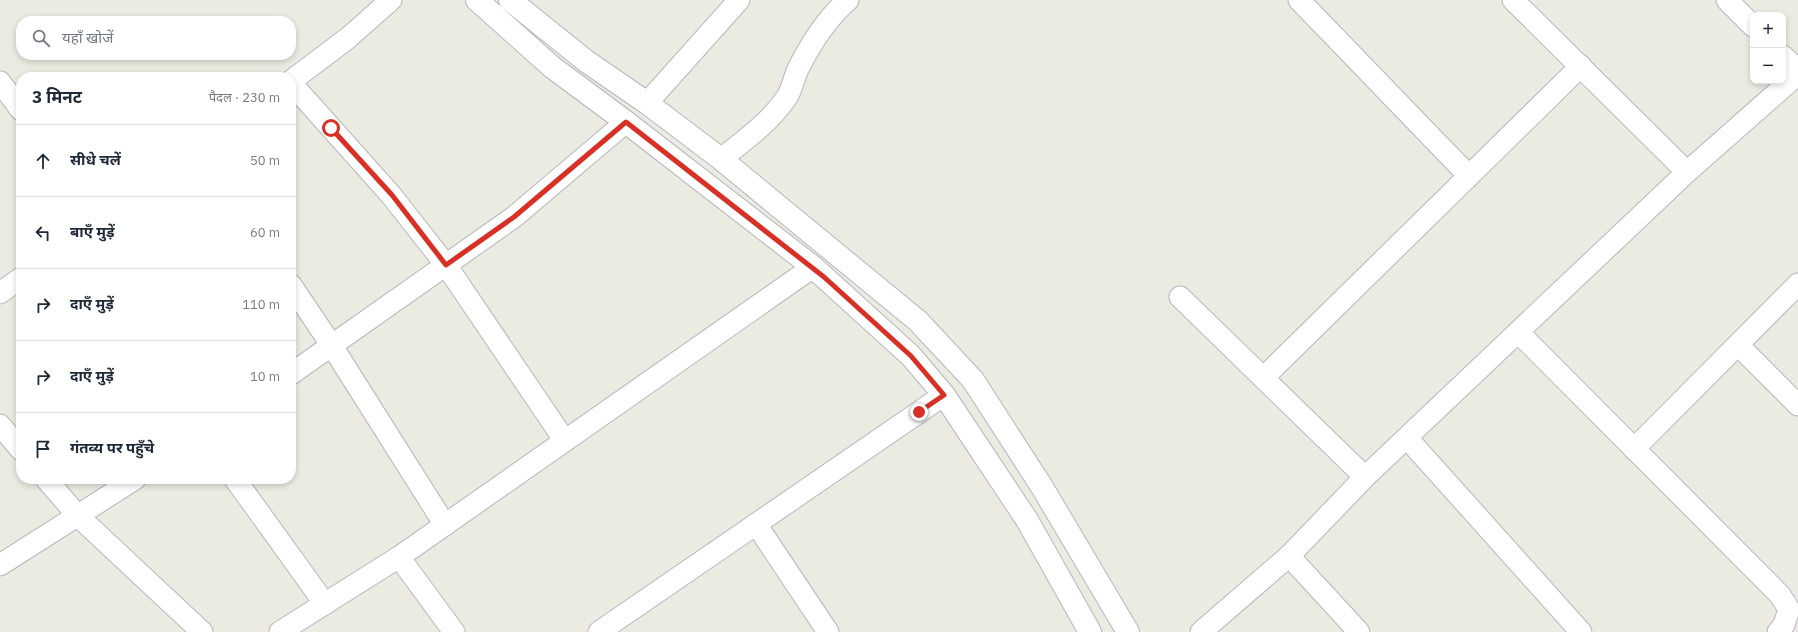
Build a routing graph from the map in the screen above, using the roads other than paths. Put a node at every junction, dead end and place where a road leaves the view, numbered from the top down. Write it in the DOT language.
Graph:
graph roads {
  1 [pos="391,0"];
  2 [pos="477,0"];
  3 [pos="739,0"];
  4 [pos="848,0"];
  5 [pos="1299,0"];
  6 [pos="1513,0"];
  7 [pos="1727,0"];
  8 [pos="516,2"];
  9 [pos="1750,23"];
  10 [pos="1786,59"];
  11 [pos="1581,66"];
  12 [pos="1798,70"];
  13 [pos="1798,74"];
  14 [pos="296,78"];
  15 [pos="0,82"];
  16 [pos="296,88"];
  17 [pos="16,103"];
  18 [pos="647,103"];
  19 [pos="626,122"];
  20 [pos="721,160"];
  21 [pos="1687,172"];
  22 [pos="1469,176"];
  23 [pos="446,265"];
  24 [pos="813,267"];
  25 [pos="16,282"];
  26 [pos="1798,284"];
  27 [pos="296,292"];
  28 [pos="0,293"];
  29 [pos="1180,297"];
  30 [pos="1518,332"];
  31 [pos="1738,345"];
  32 [pos="332,346"];
  33 [pos="296,371"];
  34 [pos="1263,378"];
  35 [pos="944,395"];
  36 [pos="1798,405"];
  37 [pos="0,425"];
  38 [pos="1407,438"];
  39 [pos="565,441"];
  40 [pos="16,444"];
  41 [pos="1634,448"];
  42 [pos="1365,477"];
  43 [pos="50,484"];
  44 [pos="127,484"];
  45 [pos="240,484"];
  46 [pos="78,516"];
  47 [pos="756,524"];
  48 [pos="445,525"];
  49 [pos="1289,556"];
  50 [pos="399,557"];
  51 [pos="0,565"];
  52 [pos="326,604"];
  53 [pos="202,632"];
  54 [pos="280,632"];
  55 [pos="454,632"];
  56 [pos="599,632"];
  57 [pos="828,632"];
  58 [pos="1090,632"];
  59 [pos="1128,632"];
  60 [pos="1201,632"];
  61 [pos="1358,632"];
  62 [pos="1581,632"];
  63 [pos="1778,632"];
  1 -- 14 [label="street"];
  2 -- 19 [label="street"];
  3 -- 18 [label="street"];
  4 -- 20 [label="street"];
  5 -- 22 [label="street"];
  6 -- 11 [label="street"];
  7 -- 9 [label="street"];
  8 -- 18 [label="street"];
  10 -- 12 [label="street"];
  11 -- 21 [label="street"];
  11 -- 22 [label="street"];
  13 -- 21 [label="street"];
  15 -- 17 [label="street"];
  16 -- 23 [label="street"];
  18 -- 20 [label="street"];
  19 -- 23 [label="street"];
  19 -- 24 [label="street"];
  20 -- 59 [label="street"];
  21 -- 30 [label="street"];
  22 -- 34 [label="street"];
  23 -- 32 [label="street"];
  23 -- 39 [label="street"];
  24 -- 35 [label="street"];
  24 -- 39 [label="street"];
  25 -- 28 [label="street"];
  26 -- 31 [label="street"];
  27 -- 32 [label="street"];
  29 -- 34 [label="street"];
  30 -- 38 [label="street"];
  30 -- 41 [label="street"];
  31 -- 36 [label="street"];
  31 -- 41 [label="street"];
  32 -- 33 [label="street"];
  32 -- 48 [label="street"];
  34 -- 42 [label="street"];
  35 -- 47 [label="street"];
  35 -- 58 [label="street"];
  37 -- 40 [label="street"];
  38 -- 42 [label="street"];
  38 -- 62 [label="street"];
  39 -- 48 [label="street"];
  41 -- 63 [label="street"];
  42 -- 49 [label="street"];
  43 -- 46 [label="street"];
  44 -- 46 [label="street"];
  45 -- 52 [label="street"];
  46 -- 51 [label="street"];
  46 -- 53 [label="street"];
  47 -- 56 [label="street"];
  47 -- 57 [label="street"];
  48 -- 50 [label="street"];
  49 -- 60 [label="street"];
  49 -- 61 [label="street"];
  50 -- 52 [label="street"];
  50 -- 55 [label="street"];
  52 -- 54 [label="street"];
}
